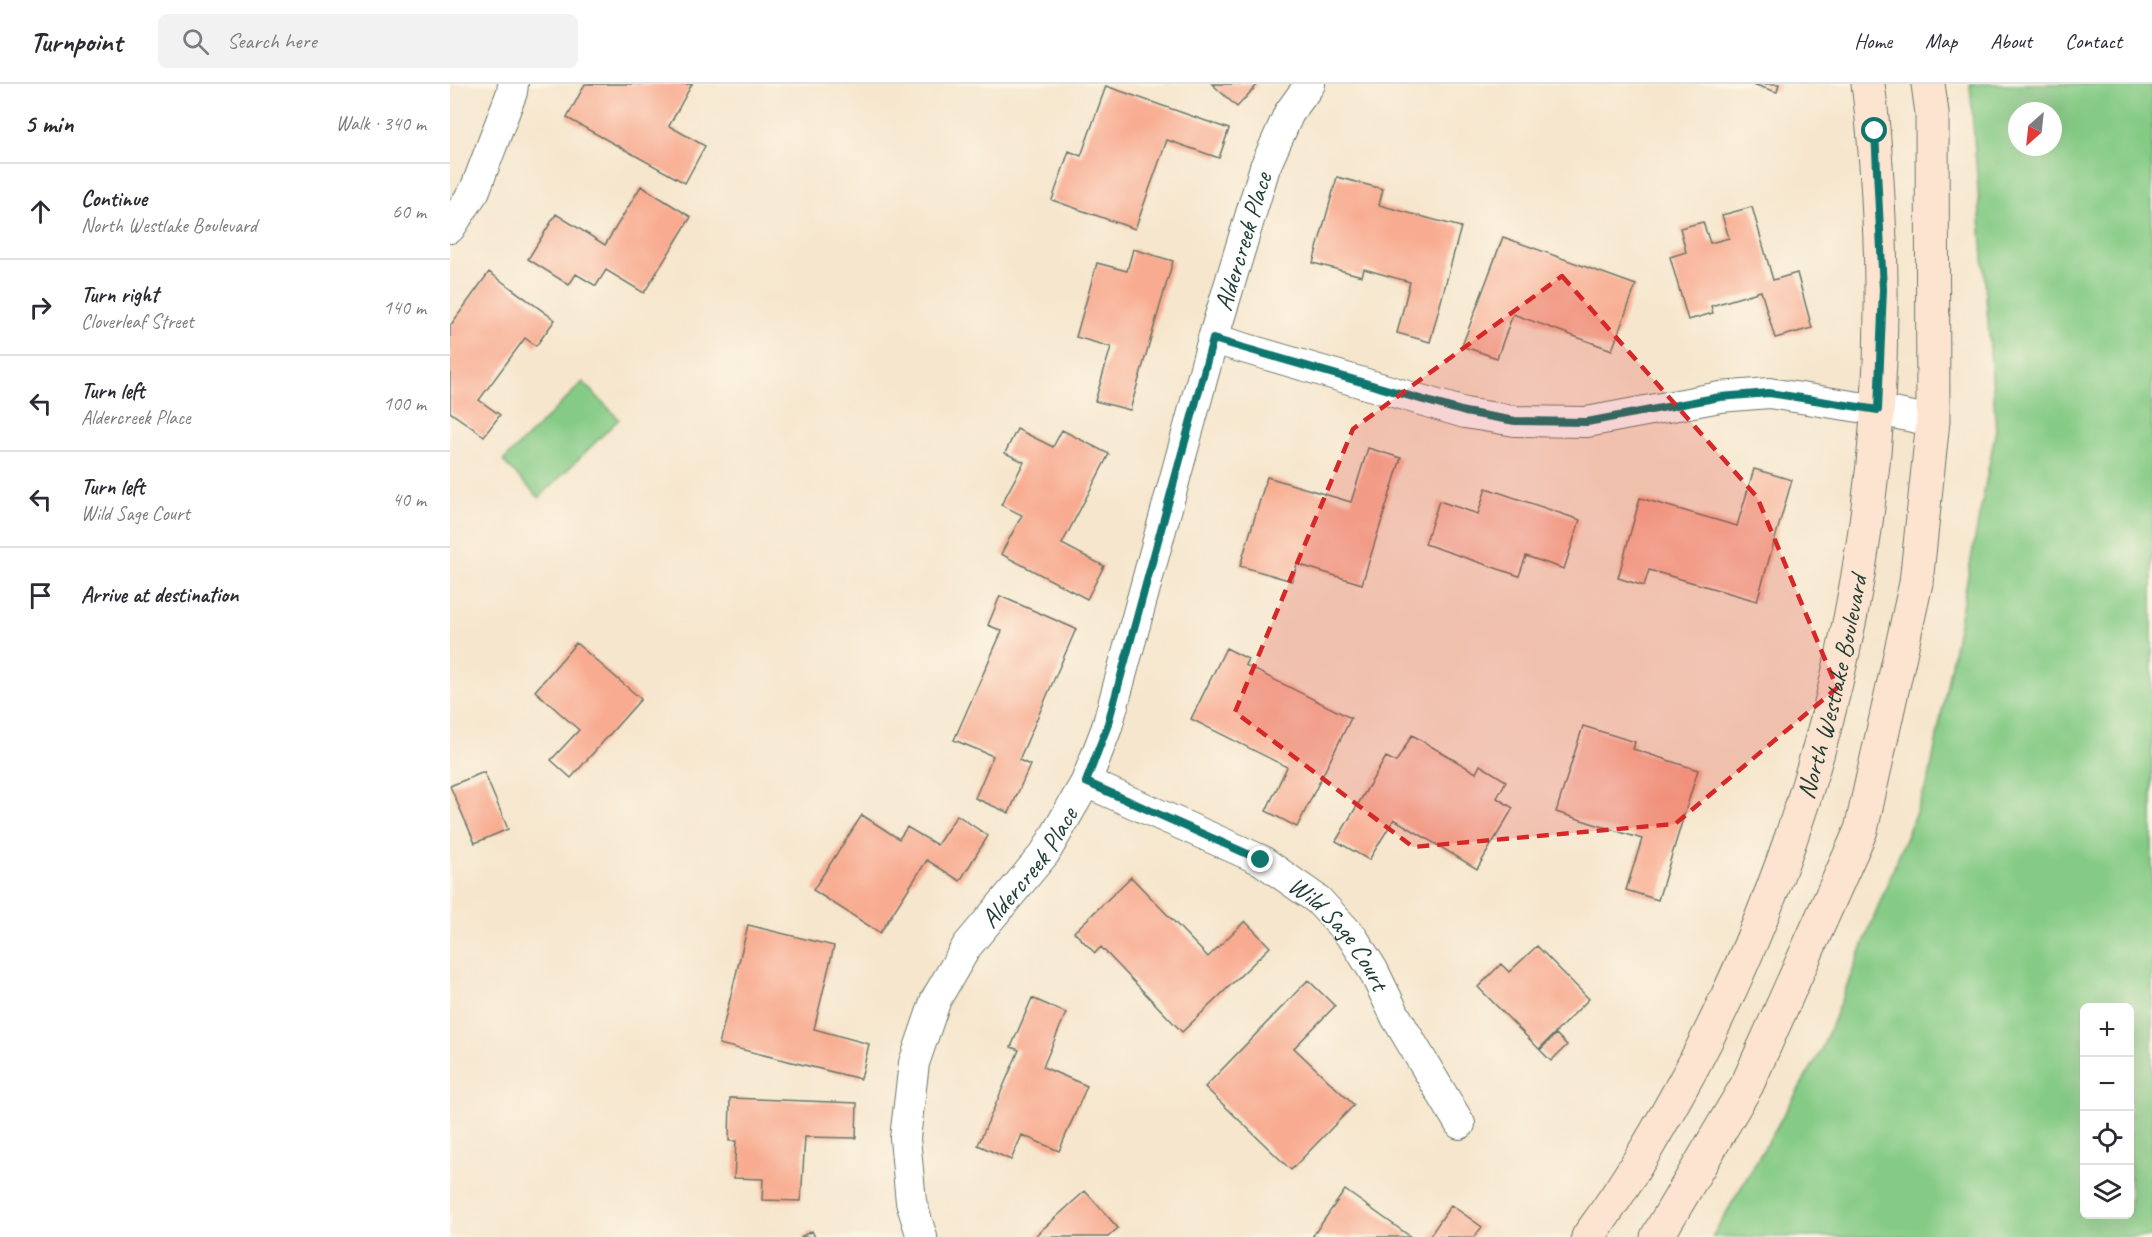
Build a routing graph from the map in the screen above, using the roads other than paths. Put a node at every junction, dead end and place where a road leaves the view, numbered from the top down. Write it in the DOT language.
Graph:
graph roads {
  1 [pos="513,84"];
  2 [pos="1310,84"];
  3 [pos="1868,84"];
  4 [pos="1928,84"];
  5 [pos="450,228"];
  6 [pos="1213,339"];
  7 [pos="1878,410"];
  8 [pos="1934,421"];
  9 [pos="1086,782"];
  10 [pos="1460,1124"];
  11 [pos="922,1237"];
  12 [pos="1588,1237"];
  13 [pos="1657,1237"];
  1 -- 5 [label="street"];
  2 -- 6 [label="street, Aldercreek Place"];
  3 -- 7 [label="main road, North Westlake Boulevard"];
  4 -- 8 [label="main road"];
  6 -- 7 [label="street"];
  6 -- 9 [label="street, Aldercreek Place"];
  7 -- 8 [label="street"];
  7 -- 12 [label="main road, North Westlake Boulevard"];
  8 -- 13 [label="main road"];
  9 -- 10 [label="street, Wild Sage Court"];
  9 -- 11 [label="street, Aldercreek Place"];
}
